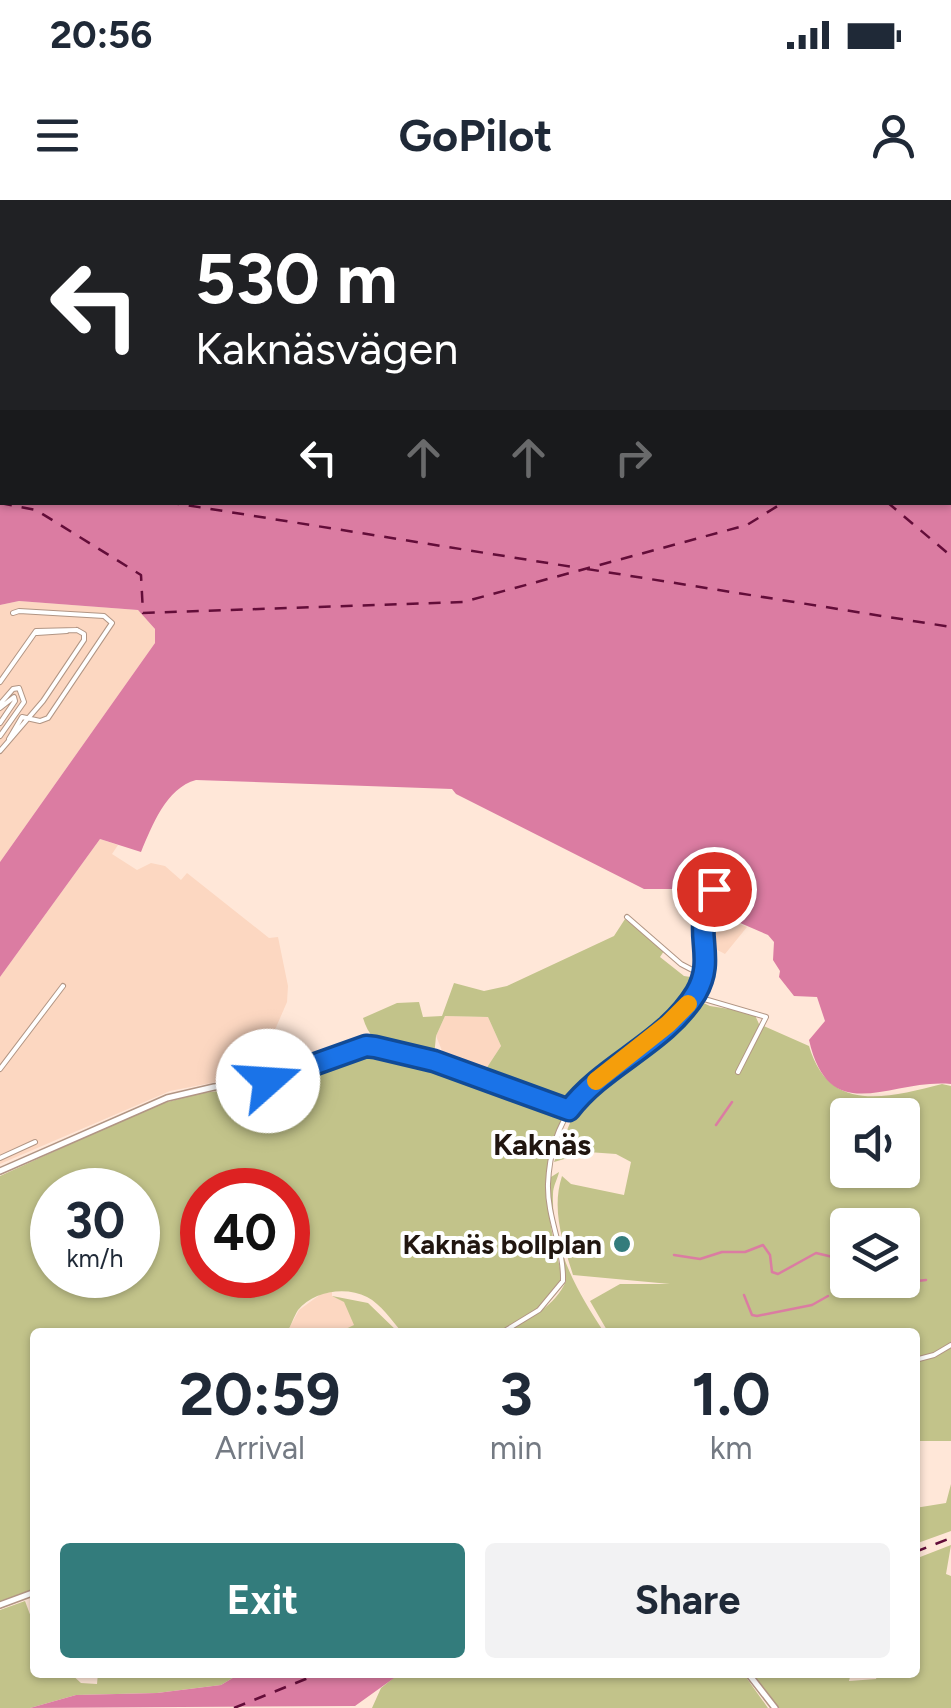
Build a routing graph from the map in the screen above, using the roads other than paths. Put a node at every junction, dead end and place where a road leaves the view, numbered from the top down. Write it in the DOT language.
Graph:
graph roads {
  1 [pos="153,200"];
  2 [pos="173,200"];
  3 [pos="13,613"];
  4 [pos="0,682"];
  5 [pos="0,706"];
  6 [pos="25,718"];
  7 [pos="0,723"];
  8 [pos="0,736"];
  9 [pos="0,752"];
  10 [pos="714,889"];
  11 [pos="626,917"];
  12 [pos="702,976"];
  13 [pos="63,986"];
  14 [pos="694,996"];
  15 [pos="366,1046"];
  16 [pos="0,1069"];
  17 [pos="738,1072"];
  18 [pos="569,1110"];
  19 [pos="36,1142"];
  20 [pos="0,1158"];
  21 [pos="0,1171"];
  22 [pos="510,1328"];
  23 [pos="951,1344"];
  24 [pos="920,1359"];
  25 [pos="30,1594"];
  26 [pos="0,1604"];
  27 [pos="752,1678"];
  28 [pos="774,1708"];
  1 -- 2 [label="street"];
  3 -- 6 [label="street"];
  4 -- 6 [label="street"];
  5 -- 7 [label="street"];
  5 -- 8 [label="street"];
  6 -- 9 [label="street"];
  10 -- 12 [label="street"];
  11 -- 12 [label="street"];
  12 -- 14 [label="street"];
  13 -- 16 [label="street"];
  14 -- 17 [label="street"];
  14 -- 18 [label="street"];
  15 -- 18 [label="street"];
  15 -- 21 [label="street"];
  18 -- 22 [label="street"];
  19 -- 20 [label="street"];
  23 -- 24 [label="street"];
  25 -- 26 [label="street"];
  27 -- 28 [label="street"];
}
